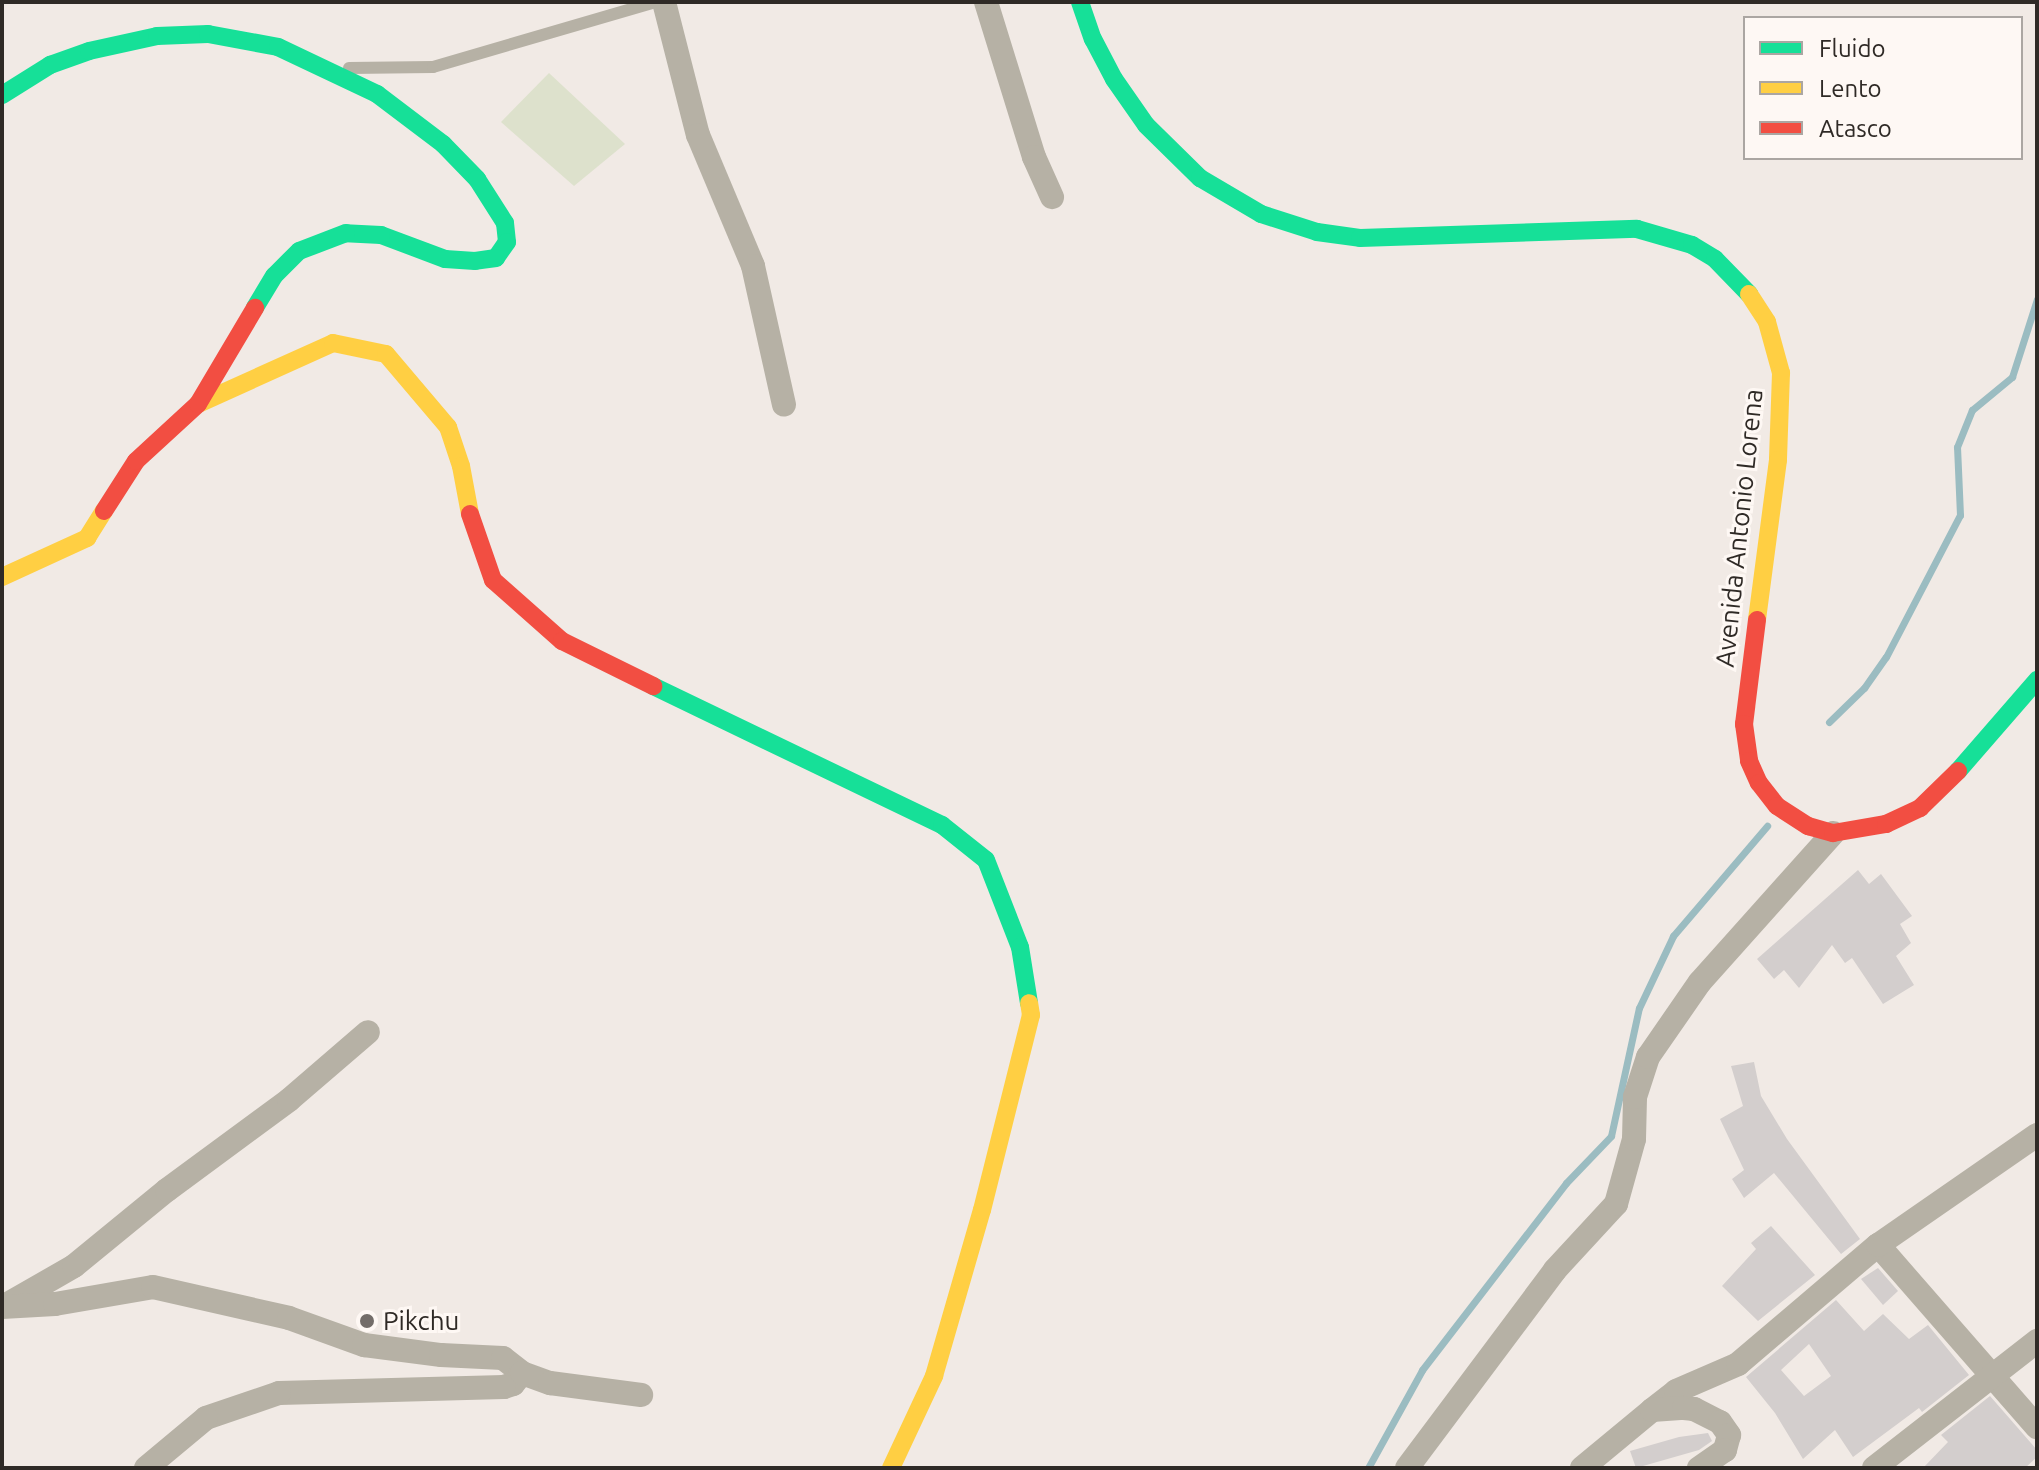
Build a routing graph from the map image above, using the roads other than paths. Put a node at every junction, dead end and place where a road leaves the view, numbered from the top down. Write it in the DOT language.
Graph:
graph roads {
  1 [pos="656,2"];
  2 [pos="664,2"];
  3 [pos="986,2"];
  4 [pos="1080,2"];
  5 [pos="1106,2"];
  6 [pos="1093,39"];
  7 [pos="321,68"];
  8 [pos="2,95"];
  9 [pos="1052,197"];
  10 [pos="198,404"];
  11 [pos="784,405"];
  12 [pos="2,577"];
  13 [pos="2037,680"];
  14 [pos="1833,833"];
  15 [pos="368,1032"];
  16 [pos="2037,1135"];
  17 [pos="1878,1245"];
  18 [pos="2,1307"];
  19 [pos="2037,1341"];
  20 [pos="522,1373"];
  21 [pos="1993,1374"];
  22 [pos="641,1395"];
  23 [pos="1652,1410"];
  24 [pos="2037,1427"];
  25 [pos="146,1468"];
  26 [pos="891,1468"];
  27 [pos="1407,1468"];
  28 [pos="1582,1468"];
  29 [pos="1699,1468"];
  30 [pos="1874,1468"];
  1 -- 7 [label="lane"];
  2 -- 11 [label="street"];
  3 -- 9 [label="street"];
  4 -- 6 [label="main road, Avenida Antonio Lorena"];
  5 -- 6 [label="street"];
  6 -- 14 [label="main road, Avenida Antonio Lorena"];
  7 -- 8 [label="main road"];
  7 -- 10 [label="main road"];
  10 -- 12 [label="main road"];
  10 -- 26 [label="main road"];
  13 -- 14 [label="main road"];
  14 -- 27 [label="street"];
  15 -- 18 [label="street"];
  16 -- 17 [label="street"];
  17 -- 21 [label="street"];
  17 -- 23 [label="street"];
  18 -- 20 [label="street"];
  19 -- 21 [label="street"];
  20 -- 22 [label="street"];
  20 -- 25 [label="street"];
  21 -- 24 [label="street"];
  21 -- 30 [label="street"];
  23 -- 28 [label="street"];
  23 -- 29 [label="street"];
}
